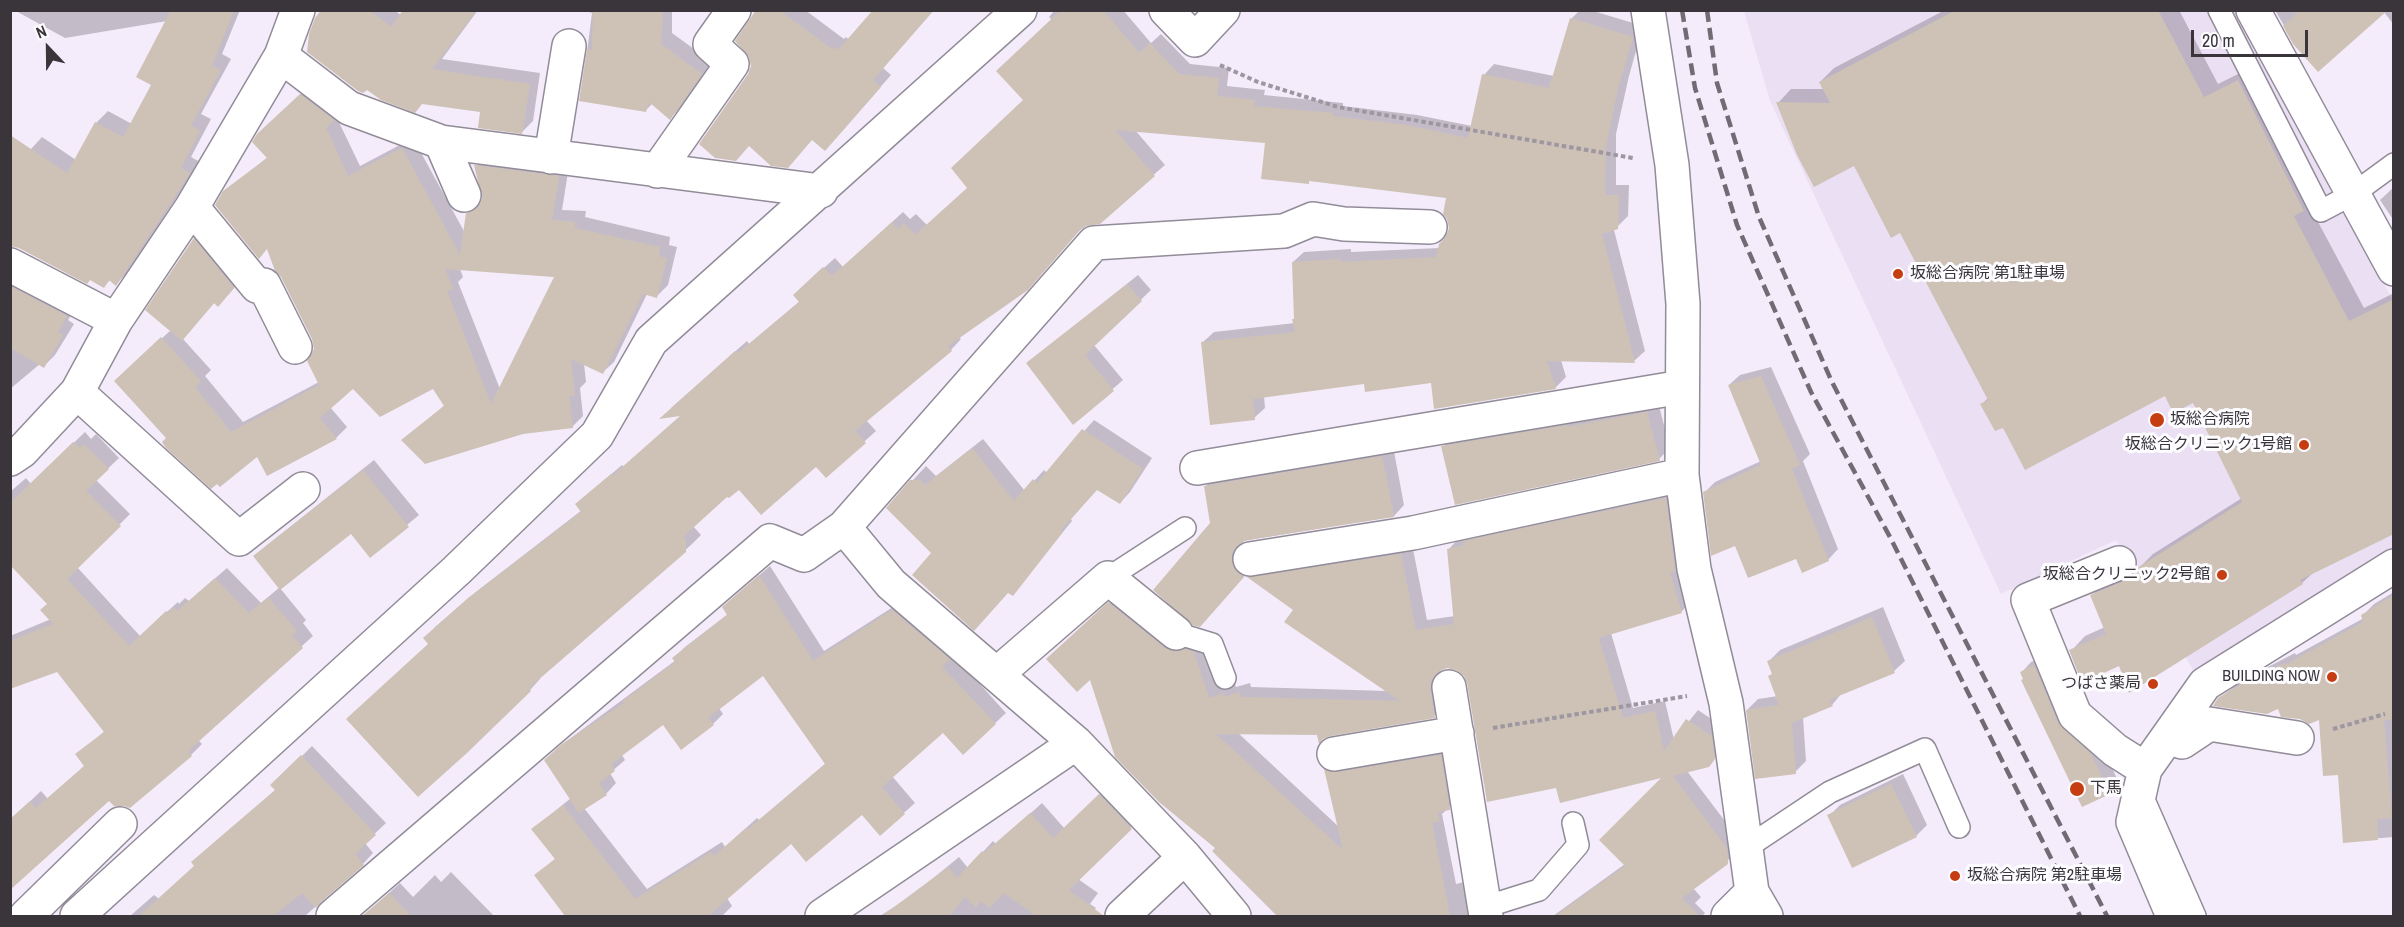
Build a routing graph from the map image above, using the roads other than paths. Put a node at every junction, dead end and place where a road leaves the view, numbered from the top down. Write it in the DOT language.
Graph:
graph roads {
  1 [pos="298,10"];
  2 [pos="734,10"];
  3 [pos="1020,10"];
  4 [pos="1166,10"];
  5 [pos="1223,10"];
  6 [pos="1648,10"];
  7 [pos="2219,10"];
  8 [pos="2253,10"];
  9 [pos="569,46"];
  10 [pos="281,57"];
  11 [pos="441,142"];
  12 [pos="551,157"];
  13 [pos="2394,164"];
  14 [pos="657,171"];
  15 [pos="821,191"];
  16 [pos="464,195"];
  17 [pos="2357,201"];
  18 [pos="192,207"];
  19 [pos="1431,227"];
  20 [pos="10,265"];
  21 [pos="2394,269"];
  22 [pos="116,320"];
  23 [pos="295,347"];
  24 [pos="1682,387"];
  25 [pos="77,392"];
  26 [pos="10,459"];
  27 [pos="1197,468"];
  28 [pos="1682,476"];
  29 [pos="303,489"];
  30 [pos="844,527"];
  31 [pos="1185,528"];
  32 [pos="1250,559"];
  33 [pos="2119,563"];
  34 [pos="2394,566"];
  35 [pos="1108,578"];
  36 [pos="1176,633"];
  37 [pos="997,674"];
  38 [pos="1225,678"];
  39 [pos="1449,687"];
  40 [pos="1457,733"];
  41 [pos="2168,737"];
  42 [pos="2297,738"];
  43 [pos="1076,742"];
  44 [pos="1334,754"];
  45 [pos="2143,781"];
  46 [pos="1573,823"];
  47 [pos="120,824"];
  48 [pos="1959,827"];
  49 [pos="1746,848"];
  50 [pos="1185,857"];
  51 [pos="1759,904"];
  52 [pos="1485,912"];
  53 [pos="26,916"];
  54 [pos="77,916"];
  55 [pos="333,916"];
  56 [pos="822,916"];
  57 [pos="1122,916"];
  58 [pos="1234,916"];
  59 [pos="1728,916"];
  60 [pos="2173,916"];
  61 [pos="2195,916"];
  1 -- 10 [label="street"];
  2 -- 14 [label="street"];
  3 -- 15 [label="street"];
  4 -- 5 [label="street"];
  6 -- 24 [label="street"];
  7 -- 17 [label="lane"];
  8 -- 17 [label="street"];
  9 -- 12 [label="street"];
  10 -- 11 [label="street"];
  10 -- 18 [label="street"];
  11 -- 12 [label="street"];
  11 -- 16 [label="street"];
  12 -- 14 [label="street"];
  13 -- 17 [label="lane"];
  14 -- 15 [label="street"];
  15 -- 54 [label="street"];
  17 -- 21 [label="street"];
  18 -- 22 [label="street"];
  18 -- 23 [label="street"];
  19 -- 30 [label="street"];
  20 -- 22 [label="street"];
  22 -- 25 [label="street"];
  24 -- 27 [label="street"];
  24 -- 28 [label="street"];
  25 -- 26 [label="street"];
  25 -- 29 [label="street"];
  28 -- 32 [label="street"];
  28 -- 49 [label="street"];
  30 -- 37 [label="street"];
  30 -- 55 [label="street"];
  31 -- 35 [label="lane"];
  33 -- 45 [label="street"];
  34 -- 41 [label="street"];
  35 -- 36 [label="street"];
  35 -- 37 [label="street"];
  36 -- 38 [label="lane"];
  37 -- 43 [label="street"];
  39 -- 40 [label="street"];
  40 -- 44 [label="street"];
  40 -- 52 [label="street"];
  41 -- 42 [label="street"];
  41 -- 45 [label="street"];
  43 -- 50 [label="street"];
  43 -- 56 [label="street"];
  45 -- 60 [label="street"];
  45 -- 61 [label="lane"];
  46 -- 52 [label="lane"];
  47 -- 53 [label="street"];
  48 -- 49 [label="lane"];
  49 -- 51 [label="street"];
  50 -- 57 [label="street"];
  50 -- 58 [label="street"];
  51 -- 59 [label="street"];
}
